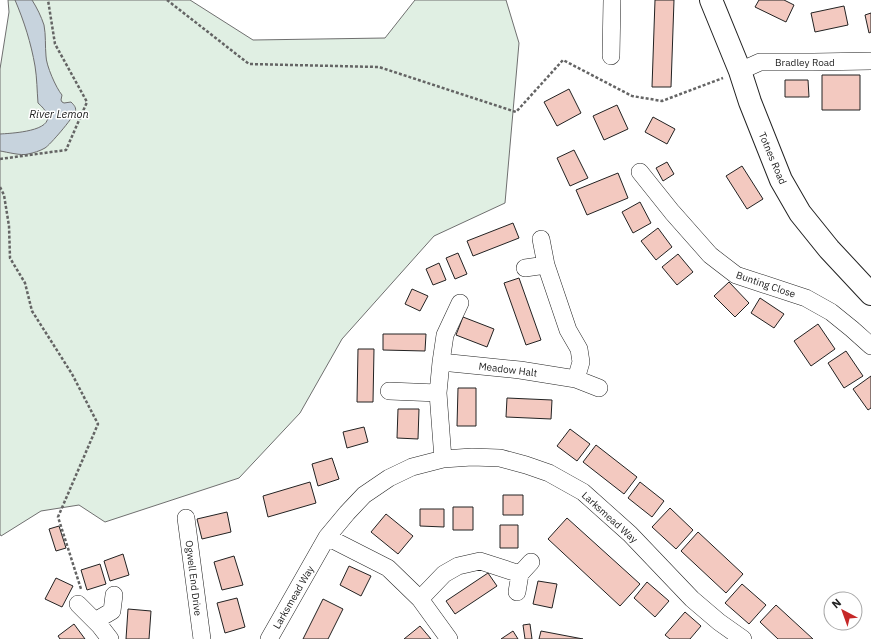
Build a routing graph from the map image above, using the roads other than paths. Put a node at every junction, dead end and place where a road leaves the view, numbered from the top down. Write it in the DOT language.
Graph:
graph roads {
  1 [pos="612,0"];
  2 [pos="711,0"];
  3 [pos="611,56"];
  4 [pos="871,61"];
  5 [pos="740,71"];
  6 [pos="640,172"];
  7 [pos="541,239"];
  8 [pos="546,265"];
  9 [pos="525,268"];
  10 [pos="871,294"];
  11 [pos="460,303"];
  12 [pos="871,346"];
  13 [pos="440,362"];
  14 [pos="576,379"];
  15 [pos="599,388"];
  16 [pos="390,390"];
  17 [pos="438,393"];
  18 [pos="443,459"];
  19 [pos="186,518"];
  20 [pos="327,537"];
  21 [pos="517,592"];
  22 [pos="114,595"];
  23 [pos="420,599"];
  24 [pos="80,606"];
  25 [pos="95,621"];
  26 [pos="110,639"];
  27 [pos="202,639"];
  28 [pos="269,639"];
  29 [pos="449,639"];
  30 [pos="743,639"];
  1 -- 3 [label="street"];
  2 -- 5 [label="main road, Totnes Road"];
  4 -- 5 [label="street, Bradley Road"];
  5 -- 10 [label="main road, Totnes Road"];
  6 -- 12 [label="street, Bunting Close"];
  7 -- 8 [label="street"];
  8 -- 9 [label="street"];
  8 -- 14 [label="street"];
  11 -- 13 [label="street"];
  13 -- 14 [label="street, Meadow Halt"];
  13 -- 17 [label="street"];
  14 -- 15 [label="street, Meadow Halt"];
  16 -- 17 [label="street"];
  17 -- 18 [label="street"];
  18 -- 20 [label="street, Larksmead Way"];
  18 -- 30 [label="street, Larksmead Way"];
  19 -- 27 [label="street, Ogwell End Drive"];
  20 -- 23 [label="street"];
  20 -- 28 [label="street, Larksmead Way"];
  21 -- 23 [label="street"];
  22 -- 25 [label="street"];
  23 -- 29 [label="street"];
  24 -- 25 [label="street"];
  25 -- 26 [label="street"];
}
